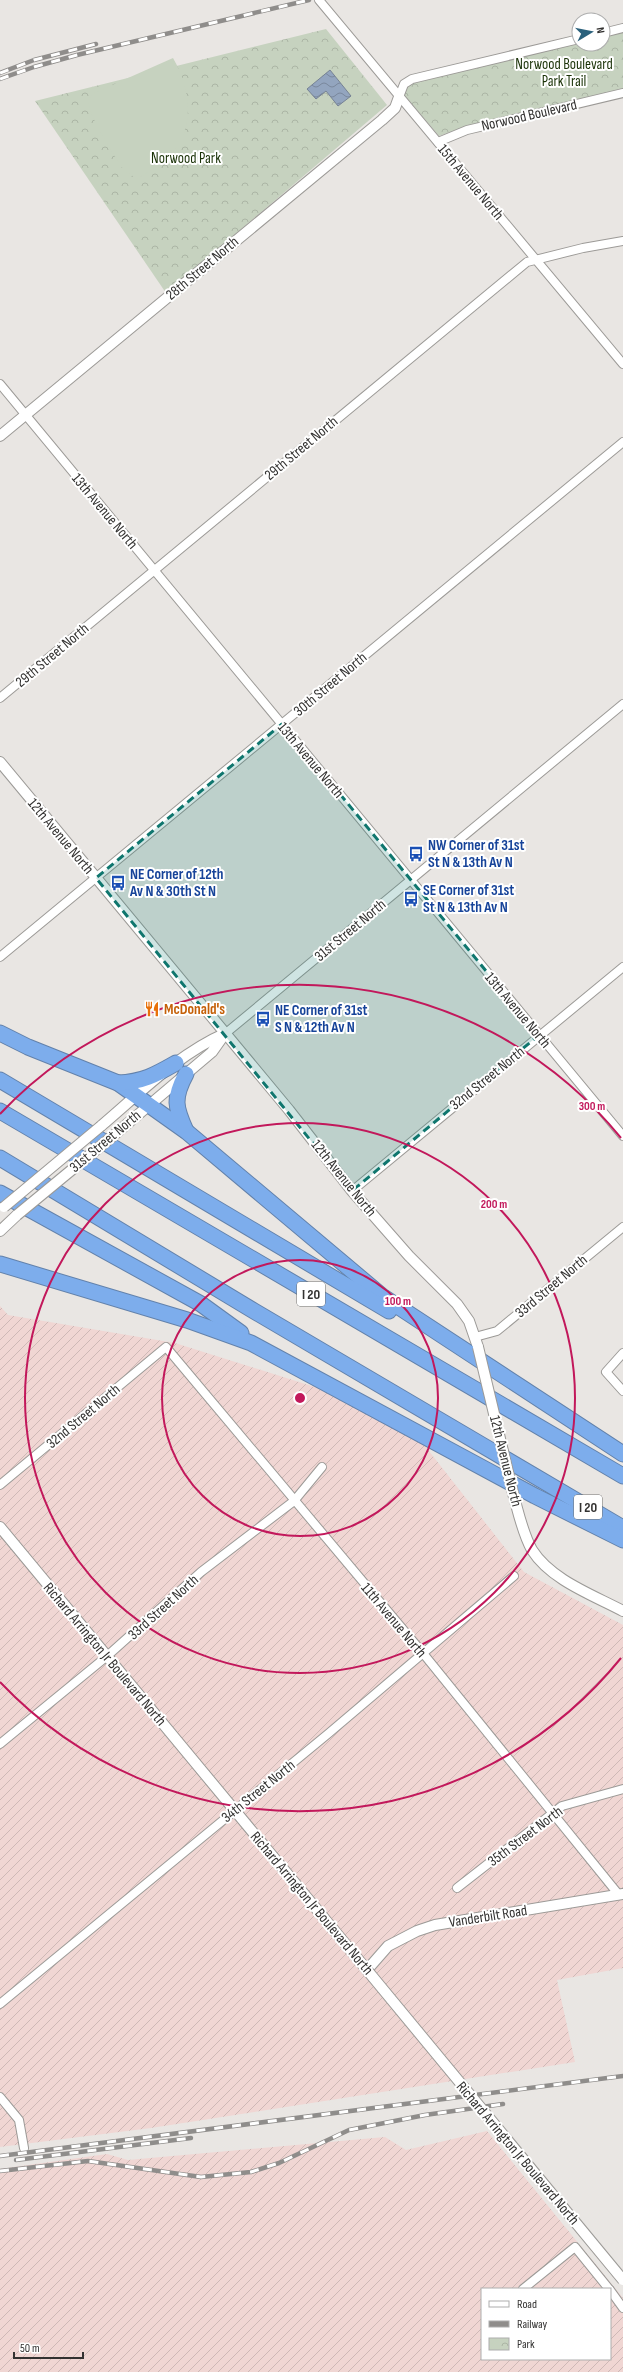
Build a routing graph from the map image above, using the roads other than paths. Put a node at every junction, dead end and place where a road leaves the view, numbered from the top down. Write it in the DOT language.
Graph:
graph roads {
  1 [pos="318,0"];
  2 [pos="623,28"];
  3 [pos="611,31"];
  4 [pos="571,41"];
  5 [pos="623,93"];
  6 [pos="399,97"];
  7 [pos="438,142"];
  8 [pos="623,241"];
  9 [pos="535,260"];
  10 [pos="623,364"];
  11 [pos="0,384"];
  12 [pos="25,415"];
  13 [pos="0,436"];
  14 [pos="623,442"];
  15 [pos="154,570"];
  16 [pos="0,698"];
  17 [pos="623,704"];
  18 [pos="282,724"];
  19 [pos="0,762"];
  20 [pos="96,878"];
  21 [pos="411,880"];
  22 [pos="0,957"];
  23 [pos="623,966"];
  24 [pos="226,1033"];
  25 [pos="5,1035"];
  26 [pos="539,1035"];
  27 [pos="181,1069"];
  28 [pos="0,1080"];
  29 [pos="118,1083"];
  30 [pos="143,1100"];
  31 [pos="0,1111"];
  32 [pos="187,1132"];
  33 [pos="623,1136"];
  34 [pos="0,1158"];
  35 [pos="352,1190"];
  36 [pos="1,1204"];
  37 [pos="623,1227"];
  38 [pos="0,1231"];
  39 [pos="0,1264"];
  40 [pos="476,1337"];
  41 [pos="166,1347"];
  42 [pos="623,1353"];
  43 [pos="275,1356"];
  44 [pos="623,1391"];
  45 [pos="572,1420"];
  46 [pos="623,1454"];
  47 [pos="322,1467"];
  48 [pos="623,1476"];
  49 [pos="0,1485"];
  50 [pos="294,1500"];
  51 [pos="0,1527"];
  52 [pos="623,1528"];
  53 [pos="623,1540"];
  54 [pos="514,1576"];
  55 [pos="623,1612"];
  56 [pos="422,1652"];
  57 [pos="106,1657"];
  58 [pos="0,1744"];
  59 [pos="623,1789"];
  60 [pos="234,1810"];
  61 [pos="552,1813"];
  62 [pos="457,1888"];
  63 [pos="621,1895"];
  64 [pos="367,1970"];
  65 [pos="0,2004"];
  66 [pos="0,2097"];
  67 [pos="24,2148"];
  68 [pos="623,2280"];
  69 [pos="524,2288"];
  70 [pos="609,2288"];
  71 [pos="611,2290"];
  72 [pos="623,2308"];
  1 -- 6 [label="street, 15th Avenue North"];
  2 -- 3 [label="street"];
  4 -- 6 [label="street"];
  5 -- 7 [label="street, Norwood Boulevard"];
  6 -- 7 [label="street, 15th Avenue North"];
  6 -- 12 [label="street, 28th Street North"];
  7 -- 9 [label="street, 15th Avenue North"];
  8 -- 9 [label="street, 29th Street North"];
  9 -- 10 [label="street, 15th Avenue North"];
  9 -- 15 [label="street, 29th Street North"];
  11 -- 12 [label="street, 13th Avenue North"];
  12 -- 13 [label="street, 28th Street North"];
  12 -- 15 [label="street, 13th Avenue North"];
  14 -- 18 [label="street, 30th Street North"];
  15 -- 16 [label="street, 29th Street North"];
  15 -- 18 [label="street, 13th Avenue North"];
  17 -- 21 [label="street, 31st Street North"];
  18 -- 20 [label="street, 30th Street North"];
  18 -- 21 [label="street, 13th Avenue North"];
  19 -- 20 [label="street, 12th Avenue North"];
  20 -- 22 [label="street, 30th Street North"];
  20 -- 24 [label="street, 12th Avenue North"];
  21 -- 24 [label="street, 31st Street North"];
  21 -- 26 [label="street, 13th Avenue North"];
  23 -- 26 [label="street, 32nd Street North"];
  24 -- 27 [label="street, 31st Street North"];
  24 -- 27 [label="street, 31st Street North"];
  24 -- 35 [label="street, 12th Avenue North"];
  25 -- 29 [label="highway"];
  26 -- 33 [label="street, 13th Avenue North"];
  26 -- 35 [label="street, 32nd Street North"];
  27 -- 29 [label="highway"];
  27 -- 30 [label="street, 31st Street North"];
  27 -- 30 [label="street, 31st Street North"];
  27 -- 32 [label="highway"];
  28 -- 45 [label="highway"];
  29 -- 30 [label="highway"];
  30 -- 32 [label="highway"];
  30 -- 36 [label="street, 31st Street North, bridge"];
  30 -- 38 [label="street, 31st Street North, bridge"];
  31 -- 48 [label="highway, I 20"];
  32 -- 45 [label="highway"];
  34 -- 52 [label="highway, I 20"];
  35 -- 40 [label="street, 12th Avenue North"];
  36 -- 43 [label="highway"];
  37 -- 40 [label="street, 33rd Street North"];
  39 -- 43 [label="highway"];
  40 -- 55 [label="street, 12th Avenue North, bridge"];
  41 -- 49 [label="street, 32nd Street North"];
  41 -- 50 [label="street, 11th Avenue North"];
  42 -- 44 [label="street"];
  43 -- 53 [label="highway"];
  45 -- 46 [label="highway"];
  47 -- 50 [label="street, 33rd Street North"];
  50 -- 56 [label="street, 11th Avenue North"];
  50 -- 57 [label="street, 33rd Street North"];
  51 -- 57 [label="street, Richard Arrington Jr Boulevard North"];
  54 -- 56 [label="street, 34th Street North"];
  56 -- 60 [label="street, 34th Street North"];
  56 -- 61 [label="street, 11th Avenue North"];
  57 -- 58 [label="street, 33rd Street North"];
  57 -- 60 [label="street, Richard Arrington Jr Boulevard North"];
  59 -- 61 [label="street, 35th Street North"];
  60 -- 64 [label="street, Richard Arrington Jr Boulevard North"];
  60 -- 65 [label="street, 34th Street North"];
  61 -- 62 [label="street, 35th Street North"];
  61 -- 63 [label="street, 11th Avenue North"];
  63 -- 64 [label="street, Vanderbilt Road"];
  64 -- 68 [label="street, Richard Arrington Jr Boulevard North, bridge"];
  66 -- 67 [label="street"];
  69 -- 70 [label="street"];
  71 -- 72 [label="street"];
}
